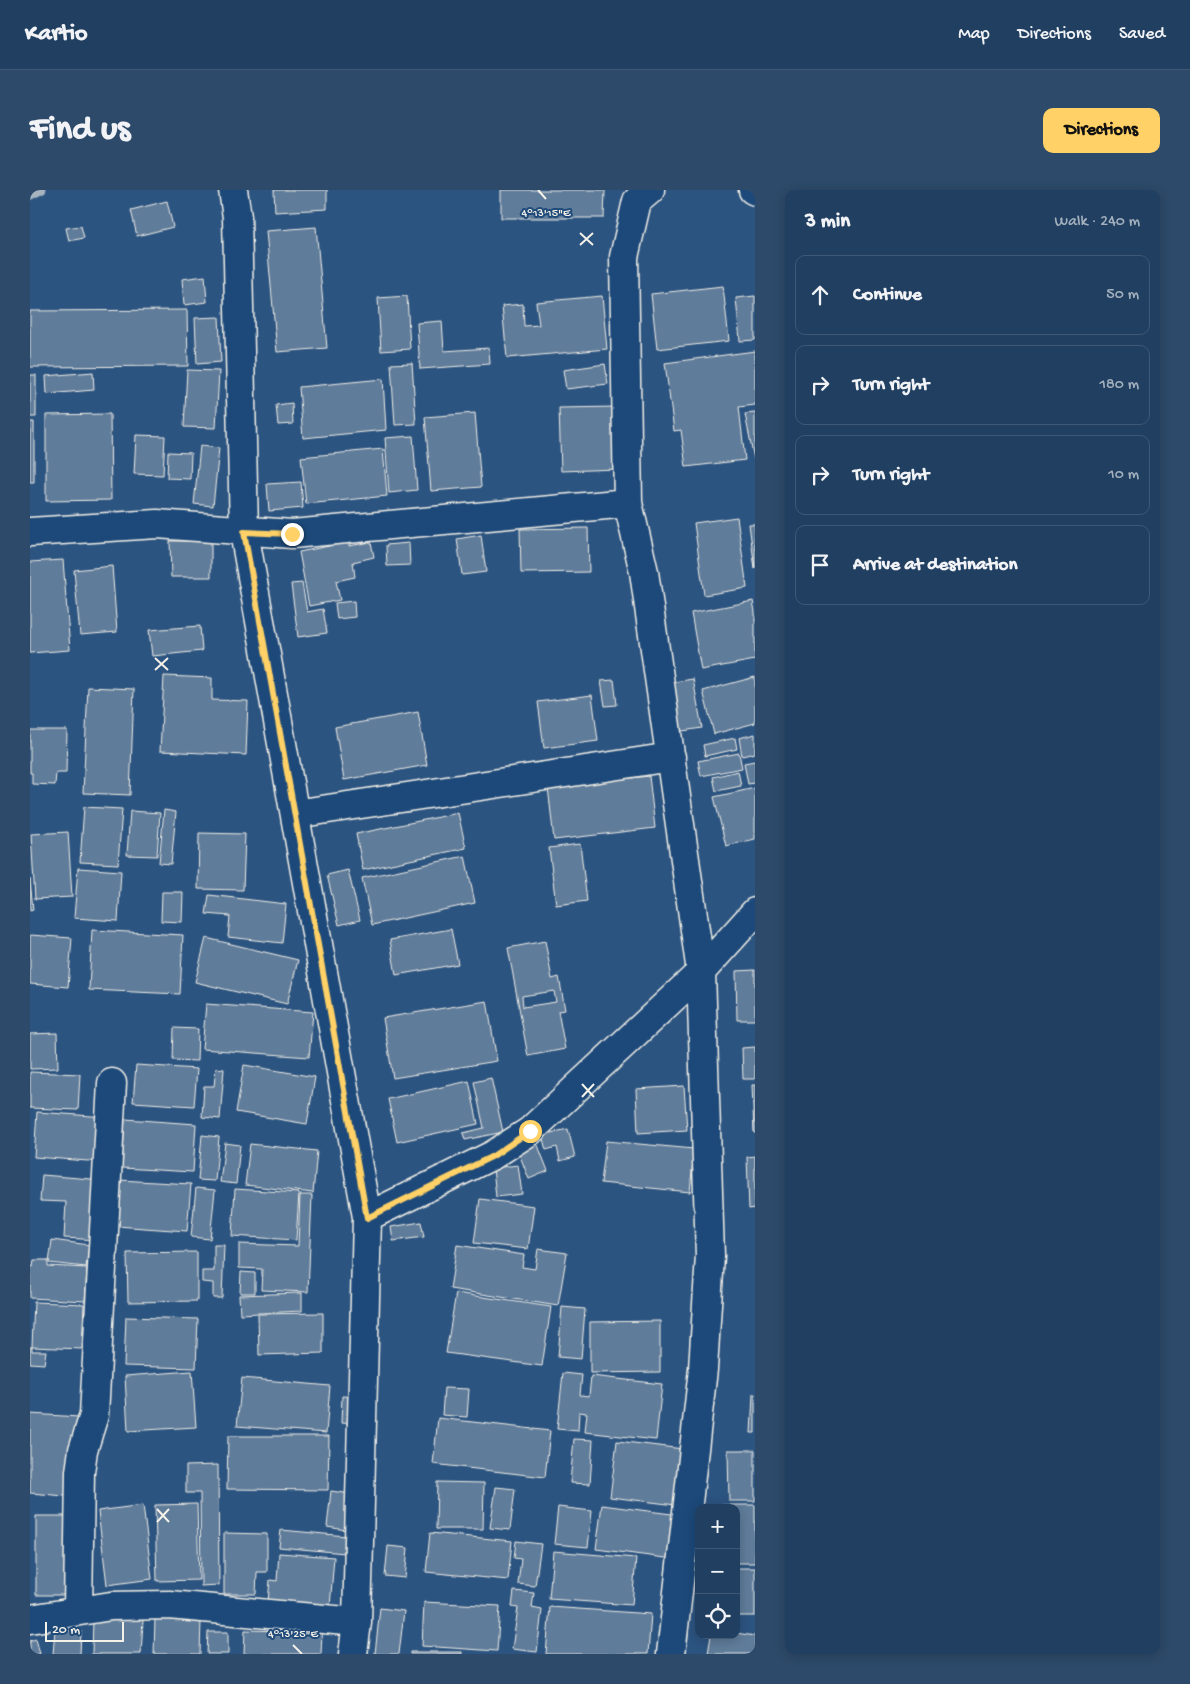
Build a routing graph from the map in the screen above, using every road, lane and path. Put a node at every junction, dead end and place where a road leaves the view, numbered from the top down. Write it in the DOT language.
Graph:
graph roads {
  1 [pos="233,190"];
  2 [pos="650,190"];
  3 [pos="628,503"];
  4 [pos="30,532"];
  5 [pos="244,532"];
  6 [pos="670,757"];
  7 [pos="295,814"];
  8 [pos="755,912"];
  9 [pos="701,972"];
  10 [pos="112,1083"];
  11 [pos="367,1218"];
  12 [pos="78,1611"];
  13 [pos="30,1619"];
  14 [pos="357,1622"];
  15 [pos="352,1654"];
  16 [pos="670,1654"];
  1 -- 5 [label="street"];
  2 -- 3 [label="street"];
  3 -- 5 [label="street"];
  3 -- 6 [label="street"];
  4 -- 5 [label="street"];
  5 -- 7 [label="street"];
  6 -- 7 [label="street"];
  6 -- 9 [label="street"];
  7 -- 11 [label="street"];
  8 -- 9 [label="street"];
  9 -- 11 [label="street"];
  9 -- 16 [label="street"];
  10 -- 12 [label="street"];
  11 -- 14 [label="street"];
  12 -- 13 [label="street"];
  12 -- 14 [label="street"];
  14 -- 15 [label="street"];
}
